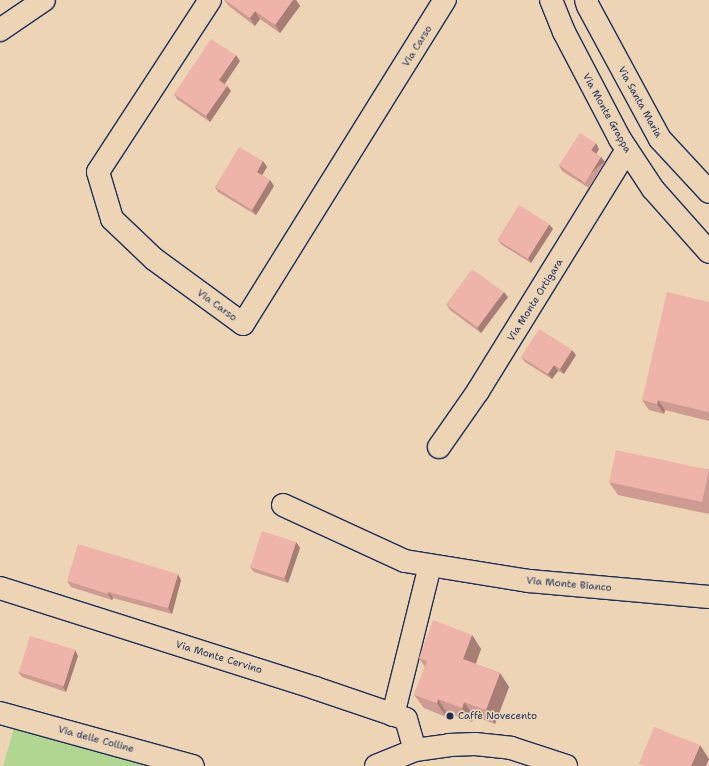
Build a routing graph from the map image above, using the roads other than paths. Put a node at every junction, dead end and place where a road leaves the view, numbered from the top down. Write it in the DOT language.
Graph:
graph roads {
  1 [pos="44,0"];
  2 [pos="210,0"];
  3 [pos="445,0"];
  4 [pos="551,0"];
  5 [pos="586,0"];
  6 [pos="0,30"];
  7 [pos="627,150"];
  8 [pos="709,192"];
  9 [pos="709,252"];
  10 [pos="439,447"];
  11 [pos="283,505"];
  12 [pos="430,565"];
  13 [pos="0,588"];
  14 [pos="709,597"];
  15 [pos="0,713"];
  16 [pos="393,715"];
  17 [pos="416,750"];
  18 [pos="561,764"];
  19 [pos="193,766"];
  20 [pos="376,766"];
  21 [pos="513,766"];
  1 -- 6 [label="street"];
  2 -- 3 [label="street, Via Carso"];
  4 -- 7 [label="street, Via Monte Grappa"];
  5 -- 8 [label="street, Via Santa Maria"];
  7 -- 9 [label="street, Via Monte Grappa"];
  7 -- 10 [label="street, Via Monte Ortigara"];
  11 -- 12 [label="street, Via Monte Bianco"];
  12 -- 14 [label="street, Via Monte Bianco"];
  12 -- 16 [label="street"];
  13 -- 16 [label="street, Via Monte Cervino"];
  15 -- 19 [label="street, Via delle Colline"];
  16 -- 17 [label="street, Via Monte Cervino"];
  17 -- 18 [label="street"];
  17 -- 20 [label="street"];
  18 -- 21 [label="street"];
}
